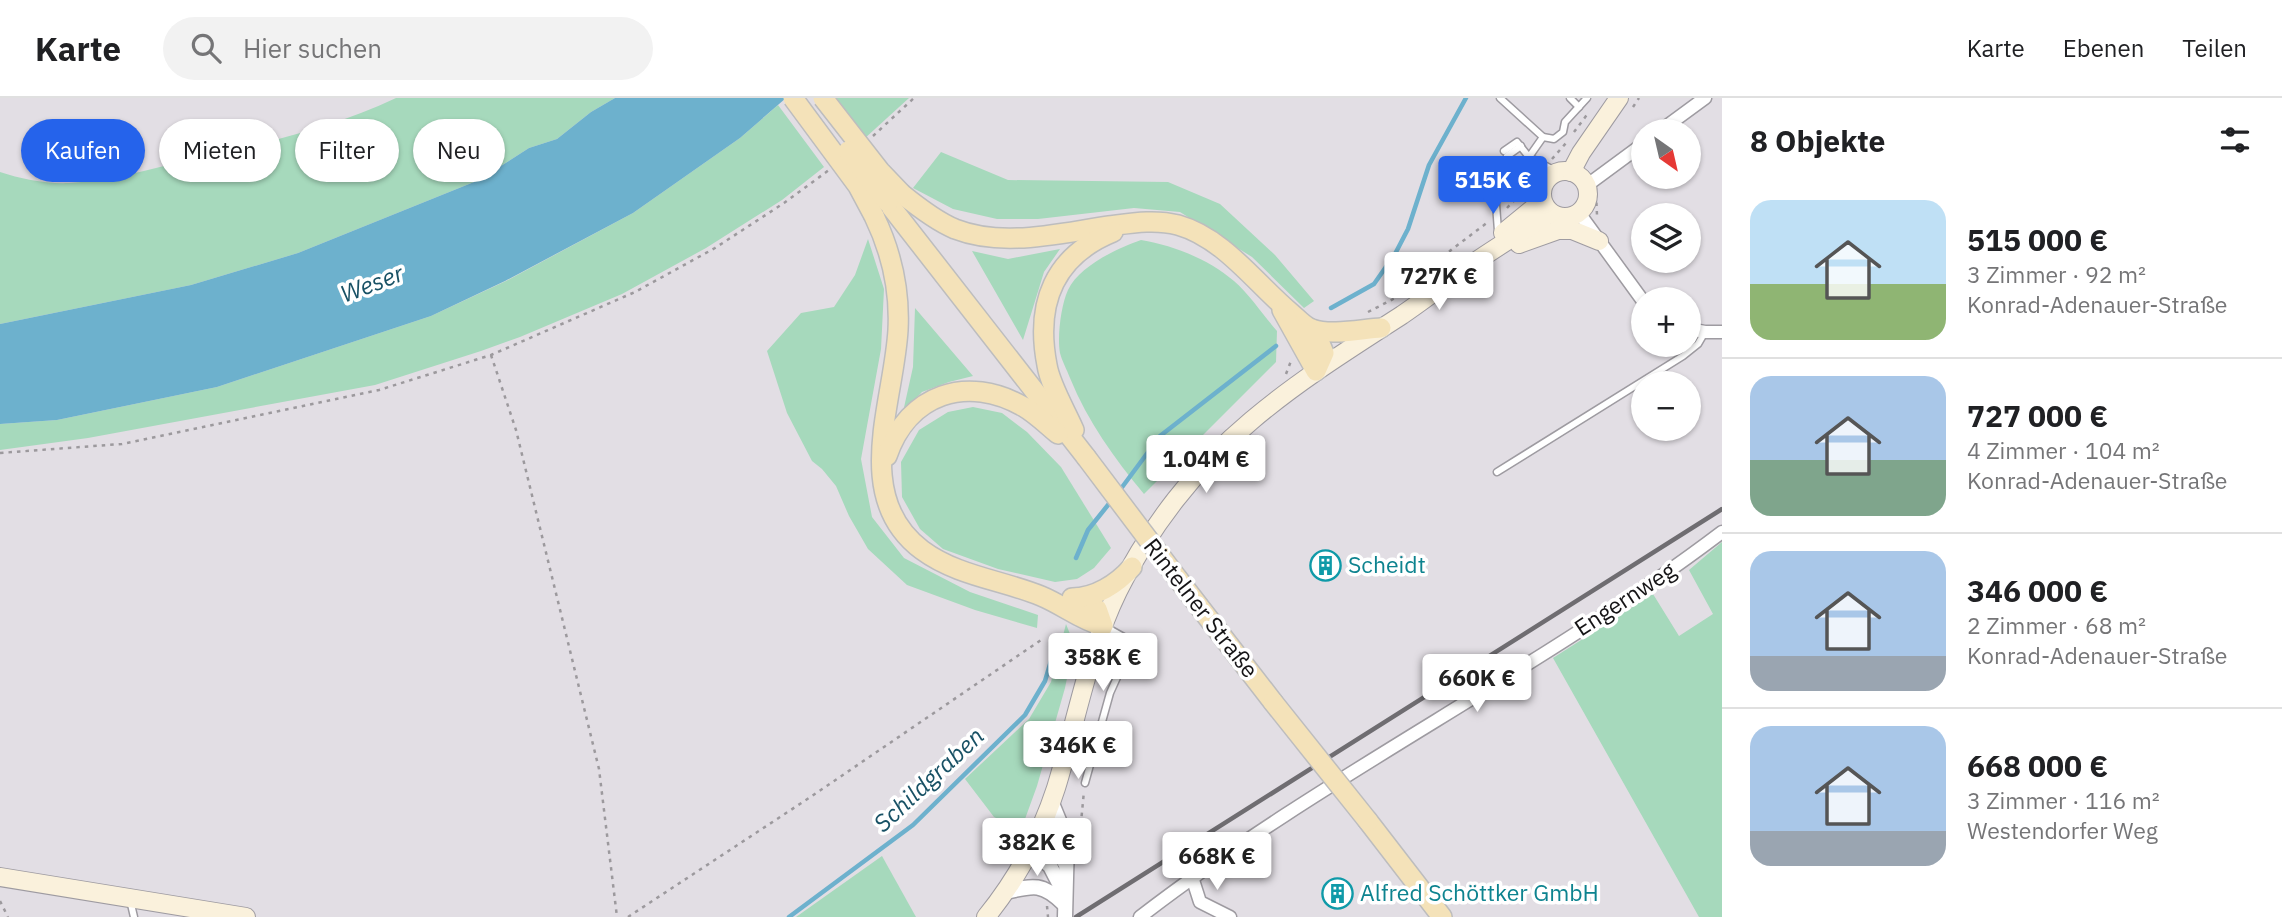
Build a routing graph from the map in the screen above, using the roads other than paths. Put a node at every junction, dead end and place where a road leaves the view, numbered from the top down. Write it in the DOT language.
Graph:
graph roads {
  1 [pos="793,98"];
  2 [pos="807,98"];
  3 [pos="823,98"];
  4 [pos="1500,98"];
  5 [pos="1570,98"];
  6 [pos="1587,98"];
  7 [pos="1705,98"];
  8 [pos="1616,99"];
  9 [pos="1579,107"];
  10 [pos="1676,119"];
  11 [pos="1543,137"];
  12 [pos="1631,153"];
  13 [pos="1505,154"];
  14 [pos="1532,159"];
  15 [pos="1517,170"];
  16 [pos="1564,172"];
  17 [pos="1590,183"];
  18 [pos="1495,191"];
  19 [pos="888,204"];
  20 [pos="1547,207"];
  21 [pos="1579,213"];
  22 [pos="1137,222"];
  23 [pos="1498,236"];
  24 [pos="1599,241"];
  25 [pos="1474,263"];
  26 [pos="1633,287"];
  27 [pos="1278,302"];
  28 [pos="1381,328"];
  29 [pos="1311,329"];
  30 [pos="1701,331"];
  31 [pos="1705,332"];
  32 [pos="1722,332"];
  33 [pos="1316,371"];
  34 [pos="1086,457"];
  35 [pos="881,471"];
  36 [pos="1497,472"];
  37 [pos="1722,532"];
  38 [pos="1132,567"];
  39 [pos="1043,596"];
  40 [pos="1077,598"];
  41 [pos="1103,626"];
  42 [pos="1085,783"];
  43 [pos="1051,801"];
  44 [pos="1031,844"];
  45 [pos="1066,864"];
  46 [pos="0,877"];
  47 [pos="1192,877"];
  48 [pos="1006,891"];
  49 [pos="130,898"];
  50 [pos="1064,905"];
  51 [pos="134,917"];
  52 [pos="247,917"];
  53 [pos="986,917"];
  54 [pos="1140,917"];
  55 [pos="1230,917"];
  56 [pos="1442,917"];
  1 -- 19 [label="main road, bridge"];
  2 -- 19 [label="main road, Rintelner Straße, bridge"];
  3 -- 19 [label="main road, bridge"];
  4 -- 11 [label="lane"];
  5 -- 9 [label="lane"];
  6 -- 9 [label="lane"];
  7 -- 10 [label="street"];
  8 -- 16 [label="main road"];
  9 -- 11 [label="lane"];
  11 -- 14 [label="lane"];
  12 -- 17 [label="street"];
  13 -- 14 [label="lane"];
  14 -- 15 [label="lane"];
  14 -- 16 [label="lane"];
  16 -- 17 [label="main road"];
  16 -- 20 [label="main road"];
  17 -- 21 [label="main road"];
  18 -- 23 [label="lane"];
  19 -- 22 [label="main road"];
  19 -- 34 [label="main road, Rintelner Straße"];
  19 -- 35 [label="main road"];
  20 -- 21 [label="main road"];
  20 -- 23 [label="main road"];
  20 -- 25 [label="main road"];
  21 -- 24 [label="street"];
  22 -- 27 [label="main road"];
  22 -- 34 [label="main road"];
  23 -- 25 [label="main road"];
  24 -- 25 [label="main road"];
  24 -- 26 [label="street"];
  25 -- 28 [label="main road"];
  27 -- 29 [label="main road"];
  27 -- 33 [label="main road"];
  28 -- 29 [label="main road"];
  28 -- 33 [label="main road"];
  29 -- 33 [label="main road"];
  30 -- 31 [label="street"];
  31 -- 32 [label="street"];
  31 -- 36 [label="lane"];
  33 -- 38 [label="main road"];
  34 -- 35 [label="main road"];
  34 -- 56 [label="main road, Rintelner Straße, bridge"];
  35 -- 39 [label="main road"];
  37 -- 47 [label="street, Engernweg"];
  38 -- 40 [label="main road"];
  38 -- 41 [label="main road"];
  39 -- 40 [label="main road"];
  39 -- 41 [label="main road"];
  40 -- 41 [label="main road"];
  41 -- 42 [label="lane"];
  41 -- 43 [label="main road"];
  43 -- 44 [label="main road"];
  43 -- 45 [label="street"];
  44 -- 45 [label="street"];
  44 -- 48 [label="main road"];
  44 -- 50 [label="street"];
  45 -- 50 [label="street"];
  46 -- 49 [label="main road"];
  47 -- 54 [label="street, Engernweg"];
  47 -- 55 [label="street"];
  48 -- 50 [label="street"];
  48 -- 53 [label="main road"];
  49 -- 51 [label="lane"];
  49 -- 52 [label="main road"];
}
